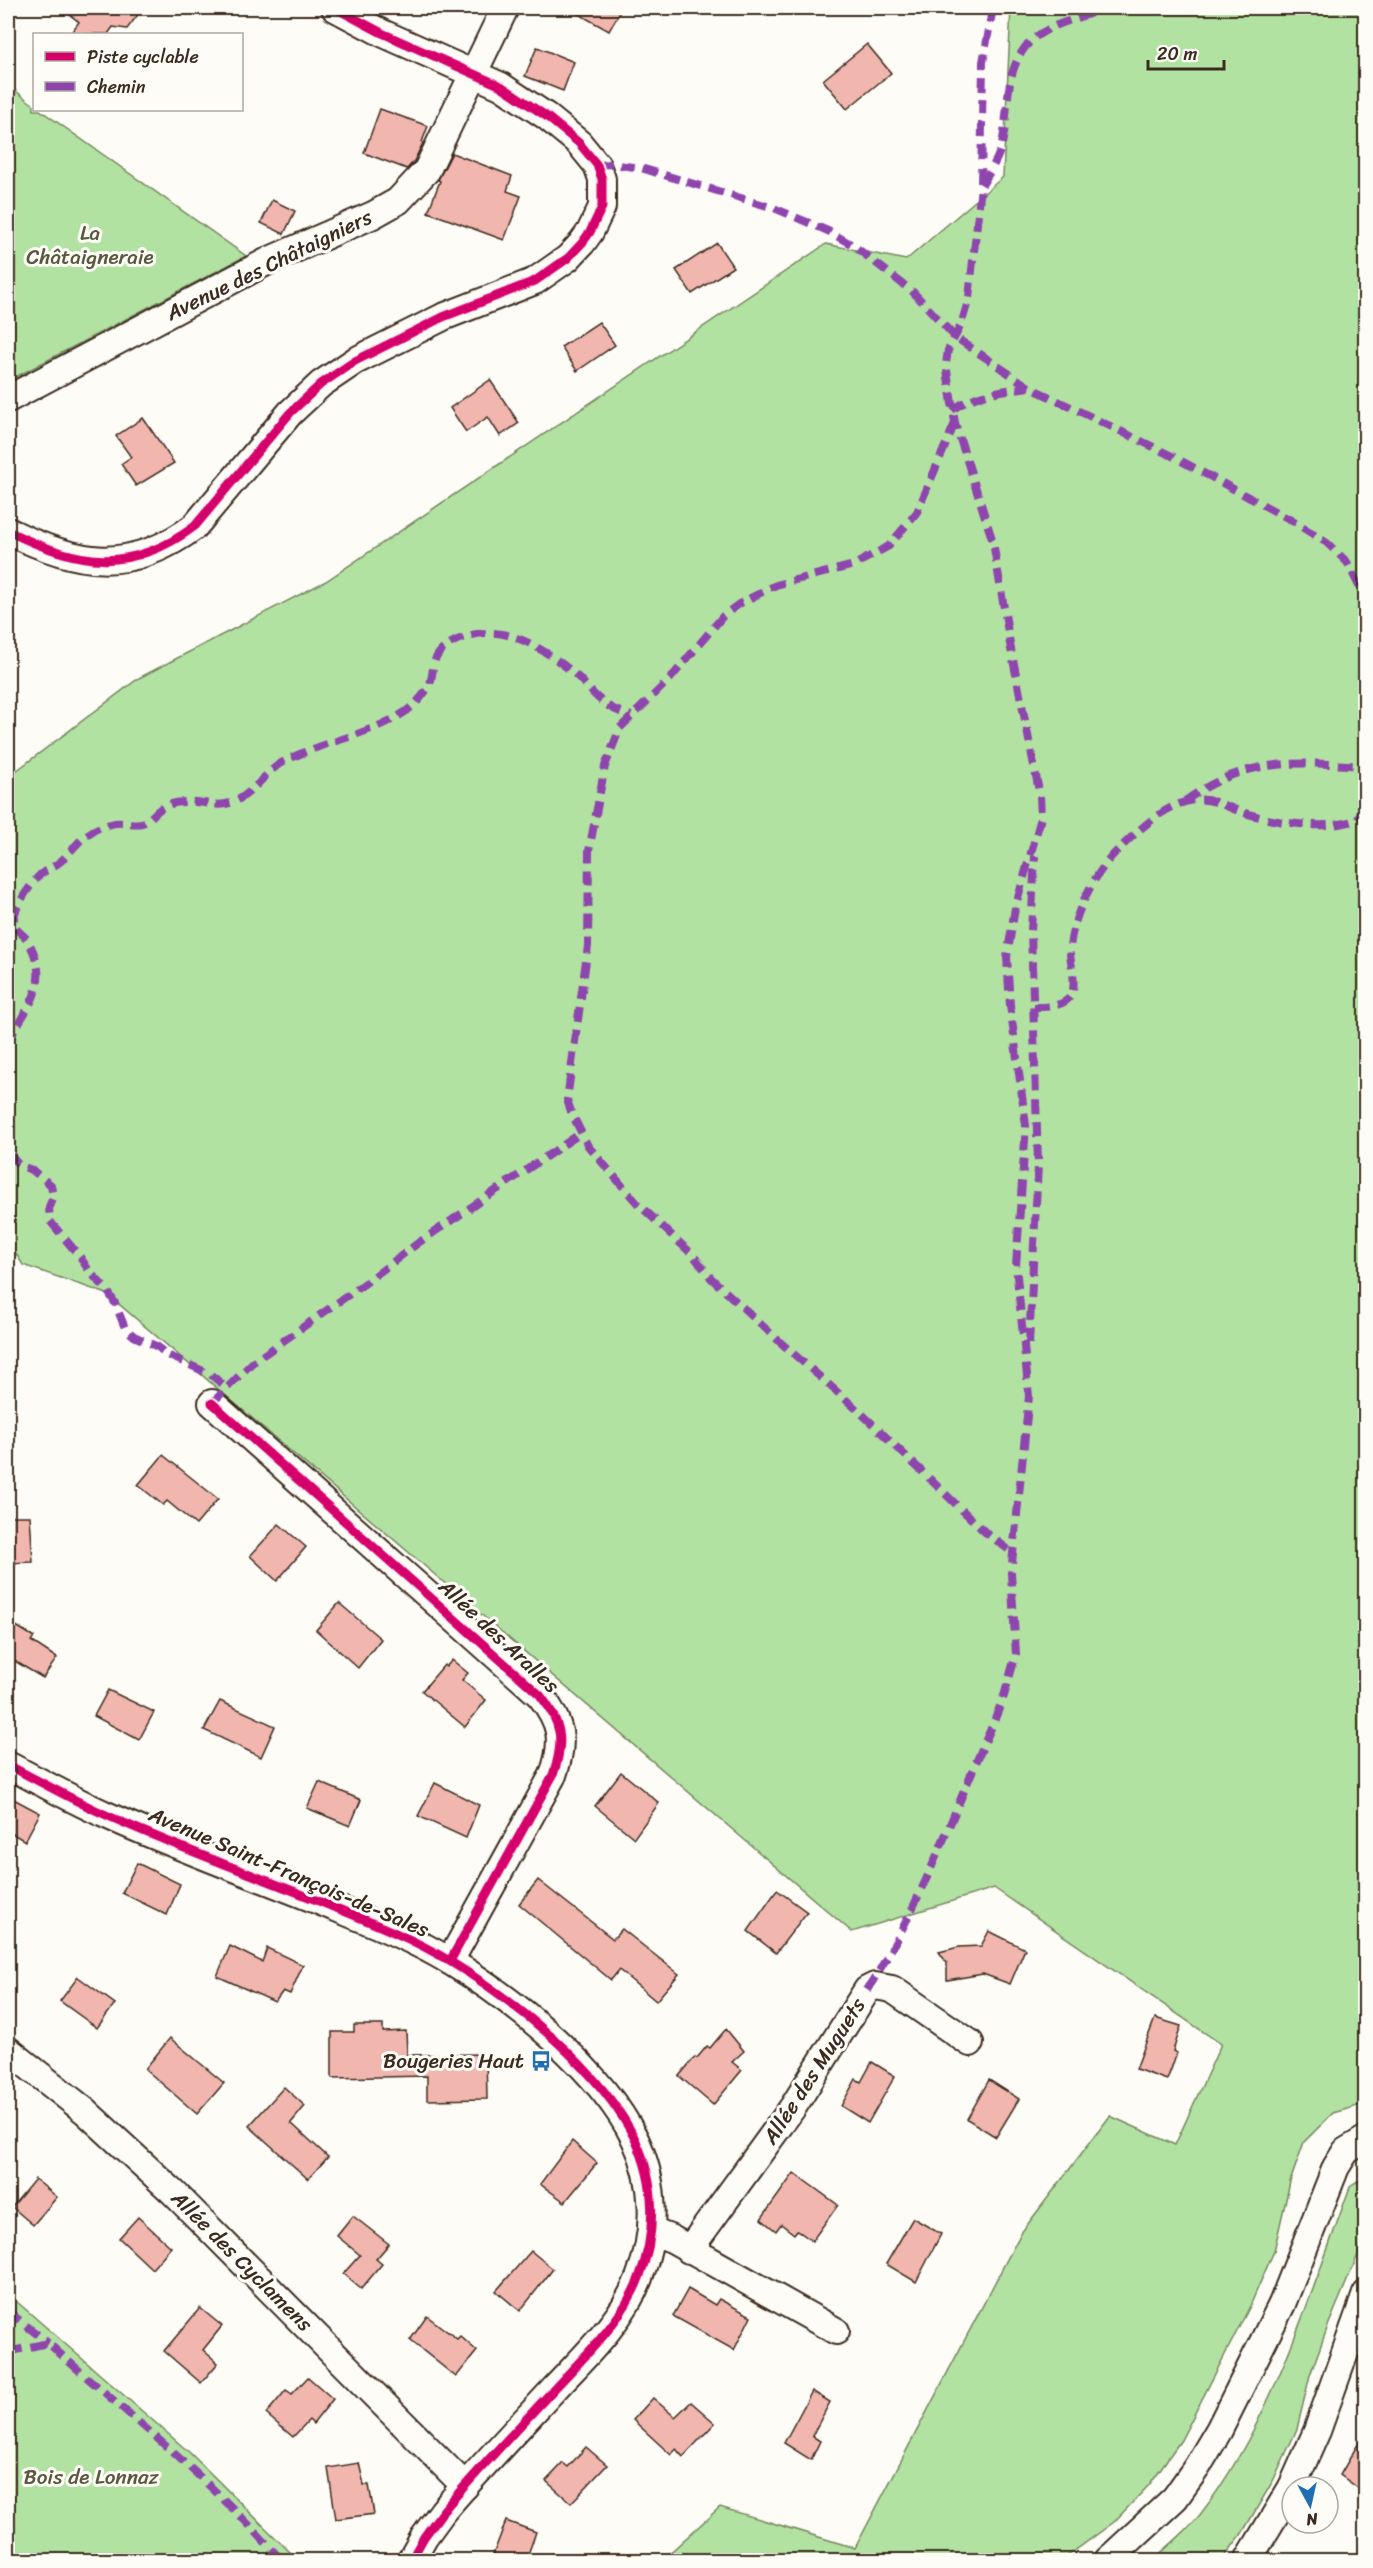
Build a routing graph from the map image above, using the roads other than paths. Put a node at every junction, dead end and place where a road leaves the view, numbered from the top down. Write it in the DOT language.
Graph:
graph roads {
  1 [pos="335,8"];
  2 [pos="505,8"];
  3 [pos="474,73"];
  4 [pos="8,399"];
  5 [pos="8,531"];
  6 [pos="212,1403"];
  7 [pos="8,1765"];
  8 [pos="450,1961"];
  9 [pos="970,2043"];
  10 [pos="8,2050"];
  11 [pos="1365,2139"];
  12 [pos="651,2231"];
  13 [pos="689,2250"];
  14 [pos="1365,2294"];
  15 [pos="836,2331"];
  16 [pos="1297,2475"];
  17 [pos="465,2486"];
  18 [pos="1280,2507"];
  19 [pos="411,2560"];
  20 [pos="1108,2560"];
  21 [pos="1248,2560"];
  1 -- 3 [label="street"];
  2 -- 3 [label="street, Avenue des Châtaigniers"];
  3 -- 4 [label="street, Avenue des Châtaigniers"];
  3 -- 5 [label="street"];
  6 -- 8 [label="street, Allée des Aralles"];
  7 -- 8 [label="street, Avenue Saint-François-de-Sales"];
  8 -- 12 [label="street, Avenue Saint-François-de-Sales"];
  9 -- 13 [label="street, Allée des Muguets"];
  10 -- 17 [label="street, Allée des Cyclamens"];
  11 -- 20 [label="street"];
  12 -- 13 [label="street"];
  12 -- 17 [label="street, Avenue Saint-François-de-Sales"];
  13 -- 15 [label="street"];
  14 -- 16 [label="street"];
  17 -- 19 [label="street, Avenue Saint-François-de-Sales"];
  18 -- 21 [label="street"];
}
